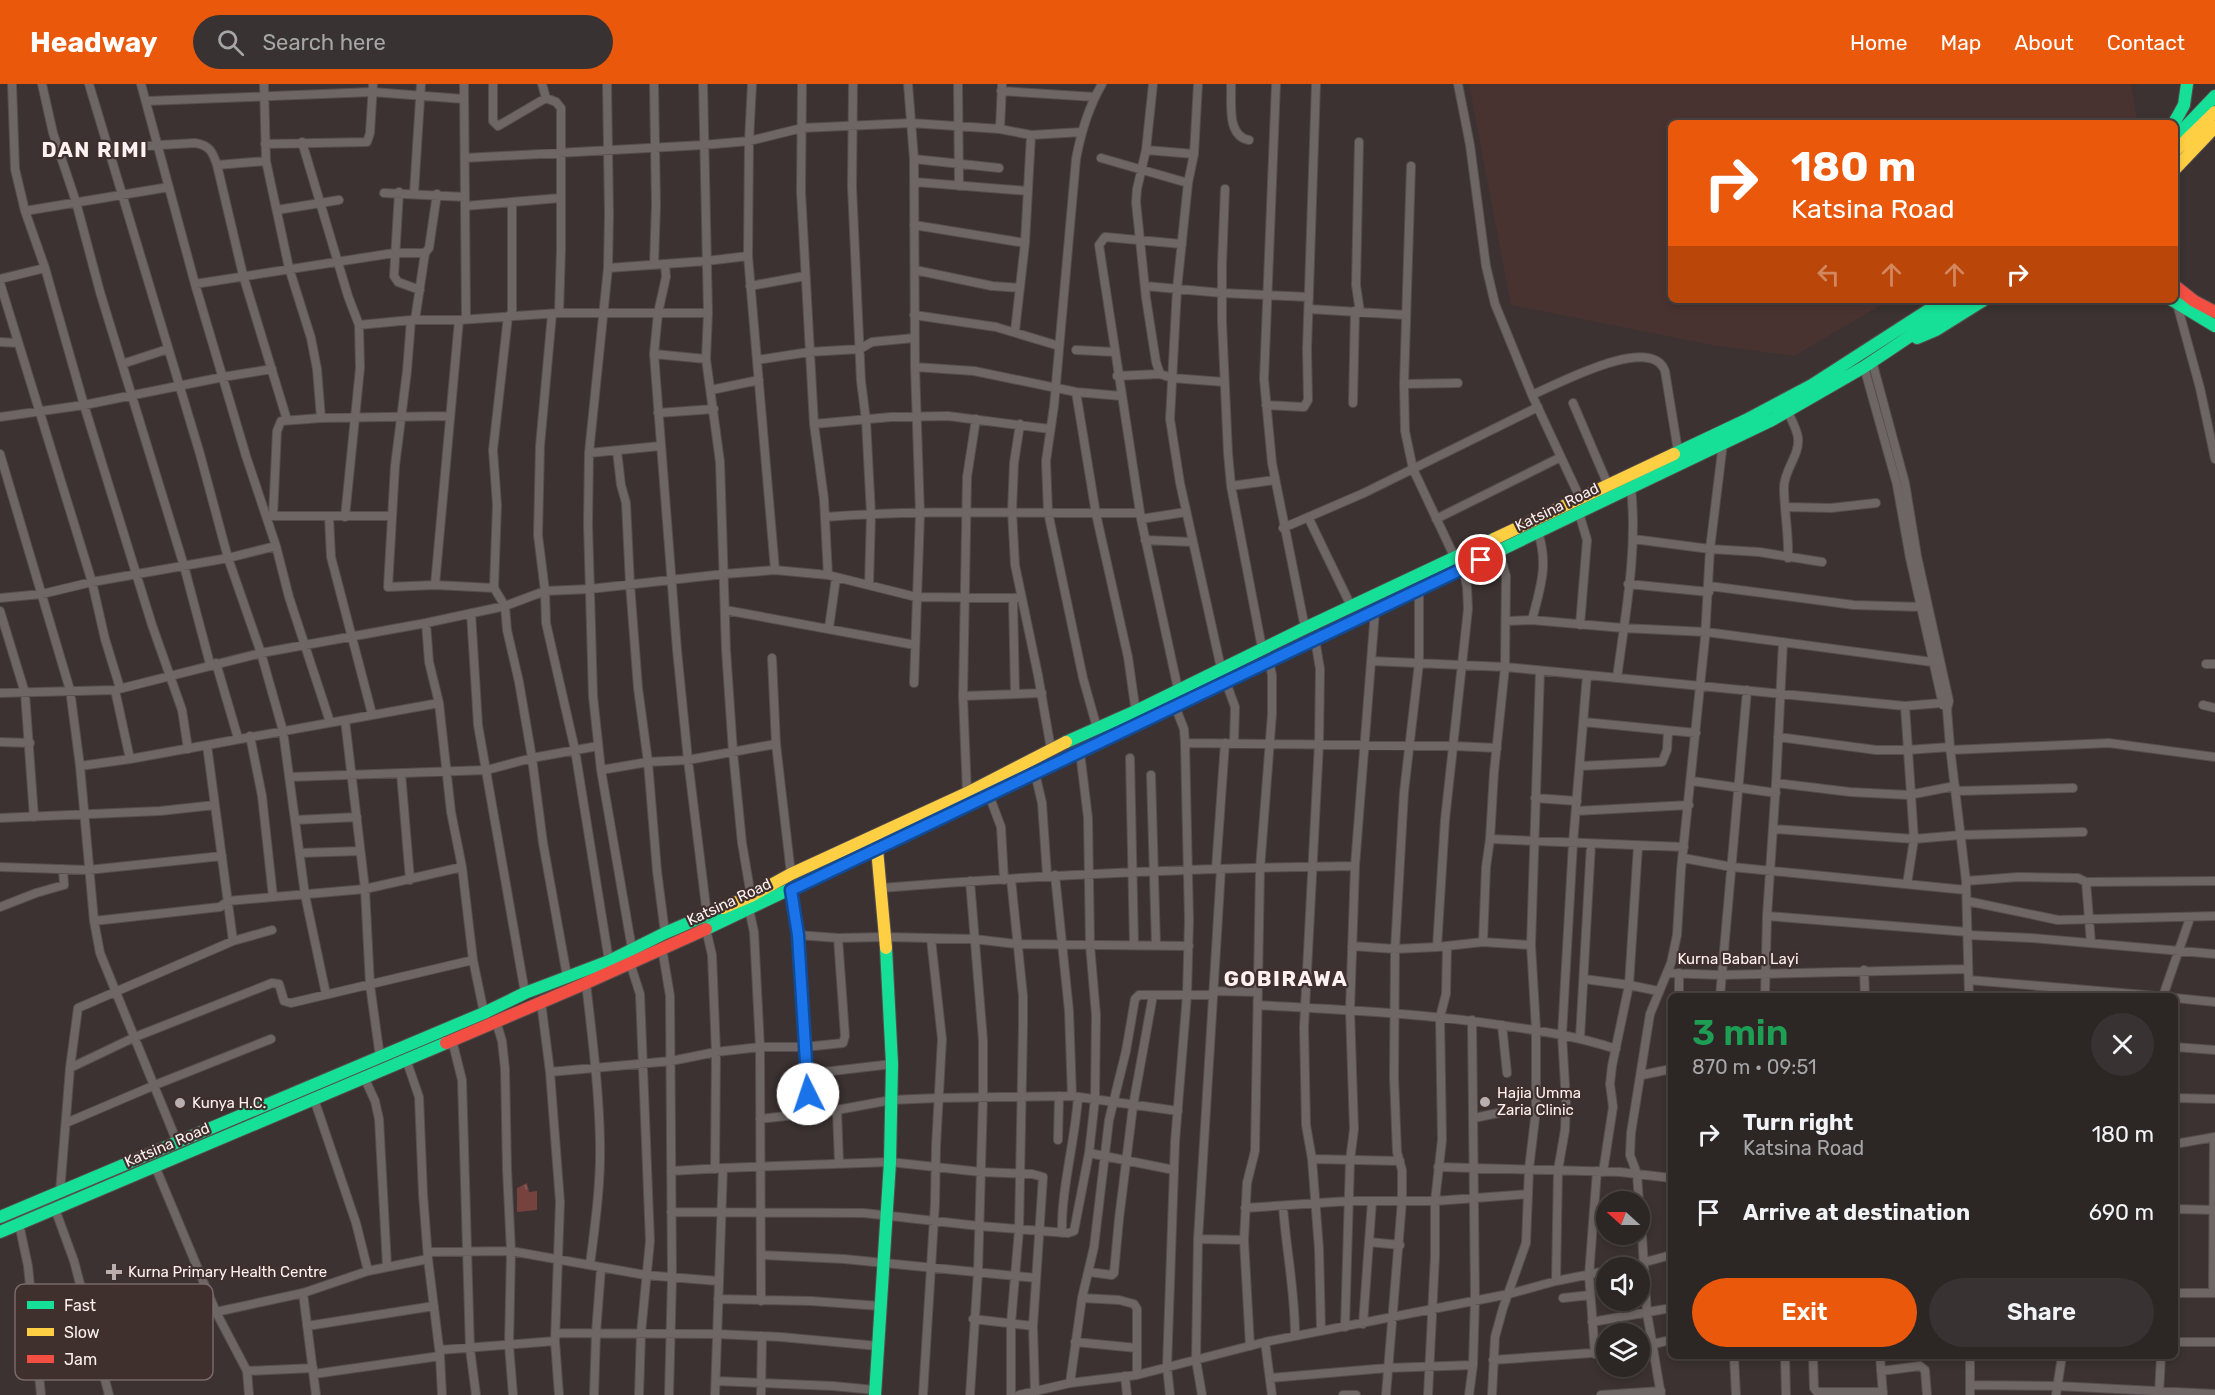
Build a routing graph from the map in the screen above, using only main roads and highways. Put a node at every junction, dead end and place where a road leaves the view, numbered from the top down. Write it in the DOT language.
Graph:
graph roads {
  1 [pos="2187,84"];
  2 [pos="2215,96"];
  3 [pos="2215,112"];
  4 [pos="2176,120"];
  5 [pos="2215,127"];
  6 [pos="2178,135"];
  7 [pos="2178,148"];
  8 [pos="2178,166"];
  9 [pos="2178,288"];
  10 [pos="1922,303"];
  11 [pos="1940,303"];
  12 [pos="1959,303"];
  13 [pos="1979,303"];
  14 [pos="2177,303"];
  15 [pos="2215,312"];
  16 [pos="2215,326"];
  17 [pos="1899,336"];
  18 [pos="1138,717"];
  19 [pos="877,849"];
  20 [pos="0,1217"];
  21 [pos="0,1232"];
  22 [pos="875,1393"];
  1 -- 4 [label="main road"];
  2 -- 6 [label="main road"];
  3 -- 7 [label="main road"];
  5 -- 8 [label="main road"];
  9 -- 15 [label="main road"];
  10 -- 17 [label="main road"];
  11 -- 17 [label="main road, Katsina Road"];
  12 -- 17 [label="main road, Katsina Road"];
  13 -- 17 [label="main road"];
  14 -- 16 [label="main road"];
  17 -- 18 [label="main road, Katsina Road"];
  17 -- 18 [label="main road, Katsina Road"];
  18 -- 19 [label="main road, Katsina Road"];
  18 -- 20 [label="main road, Katsina Road"];
  19 -- 21 [label="main road, Katsina Road"];
  19 -- 22 [label="main road"];
}
